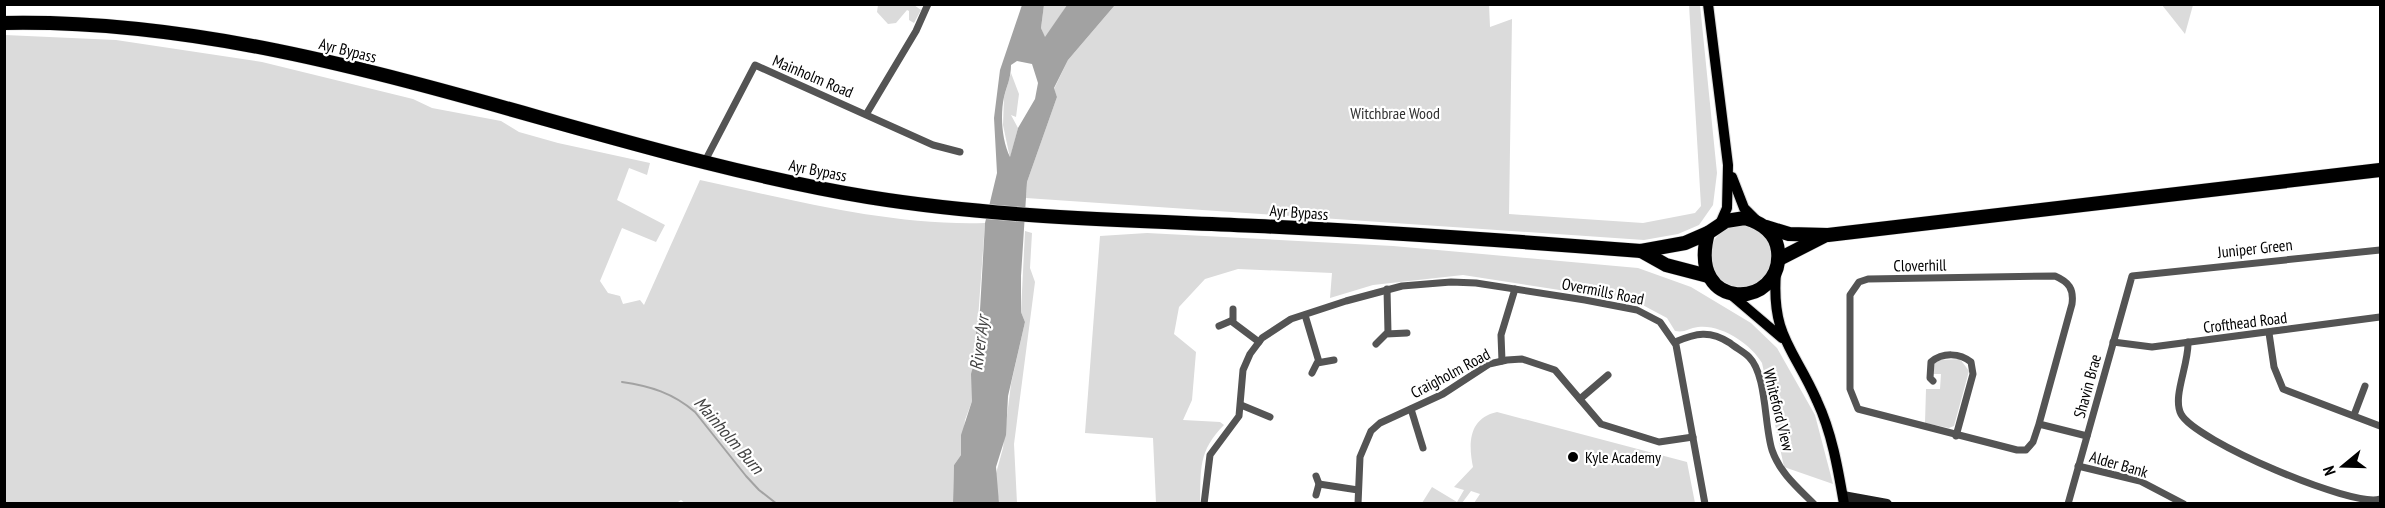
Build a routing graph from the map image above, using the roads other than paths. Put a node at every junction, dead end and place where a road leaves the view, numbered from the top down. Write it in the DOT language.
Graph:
graph roads {
  1 [pos="928,4"];
  2 [pos="1708,4"];
  3 [pos="4,23"];
  4 [pos="867,113"];
  5 [pos="960,152"];
  6 [pos="705,161"];
  7 [pos="1728,165"];
  8 [pos="2380,170"];
  9 [pos="1720,224"];
  10 [pos="1762,225"];
  11 [pos="1708,233"];
  12 [pos="1828,235"];
  13 [pos="2380,250"];
  14 [pos="1641,251"];
  15 [pos="1777,266"];
  16 [pos="1708,276"];
  17 [pos="2132,276"];
  18 [pos="1387,289"];
  19 [pos="1515,289"];
  20 [pos="1728,292"];
  21 [pos="1233,309"];
  22 [pos="1305,315"];
  23 [pos="2380,317"];
  24 [pos="1231,321"];
  25 [pos="1219,326"];
  26 [pos="1388,333"];
  27 [pos="1407,333"];
  28 [pos="2269,333"];
  29 [pos="1782,338"];
  30 [pos="1259,342"];
  31 [pos="1675,342"];
  32 [pos="2113,342"];
  33 [pos="2188,342"];
  34 [pos="1376,344"];
  35 [pos="1334,360"];
  36 [pos="1502,361"];
  37 [pos="1320,362"];
  38 [pos="1312,373"];
  39 [pos="1608,375"];
  40 [pos="1933,381"];
  41 [pos="1596,385"];
  42 [pos="2365,386"];
  43 [pos="1603,393"];
  44 [pos="1580,399"];
  45 [pos="1241,405"];
  46 [pos="1411,409"];
  47 [pos="2354,415"];
  48 [pos="1270,417"];
  49 [pos="2039,424"];
  50 [pos="2380,426"];
  51 [pos="1956,436"];
  52 [pos="2087,436"];
  53 [pos="1693,437"];
  54 [pos="1423,448"];
  55 [pos="2078,466"];
  56 [pos="1316,476"];
  57 [pos="1319,484"];
  58 [pos="1358,490"];
  59 [pos="1316,495"];
  60 [pos="2380,499"];
  61 [pos="1844,500"];
  62 [pos="1204,504"];
  63 [pos="1359,504"];
  64 [pos="1705,504"];
  65 [pos="1814,504"];
  66 [pos="1887,504"];
  67 [pos="2067,504"];
  68 [pos="2184,504"];
  1 -- 4 [label="street"];
  2 -- 7 [label="main road"];
  3 -- 6 [label="highway, Ayr Bypass"];
  4 -- 5 [label="street, Mainholm Road"];
  4 -- 6 [label="street, Mainholm Road"];
  6 -- 14 [label="highway, Ayr Bypass"];
  7 -- 9 [label="main road"];
  7 -- 10 [label="main road"];
  8 -- 12 [label="highway"];
  9 -- 10 [label="highway"];
  9 -- 11 [label="highway"];
  10 -- 12 [label="highway"];
  10 -- 15 [label="highway"];
  11 -- 14 [label="highway, Ayr Bypass"];
  11 -- 16 [label="highway"];
  12 -- 15 [label="highway"];
  13 -- 17 [label="street, Juniper Green"];
  14 -- 16 [label="highway, Ayr Bypass"];
  15 -- 20 [label="highway"];
  15 -- 29 [label="main road"];
  16 -- 20 [label="highway"];
  17 -- 32 [label="street, Shavin Brae"];
  18 -- 19 [label="street, Overmills Road"];
  18 -- 22 [label="street, Overmills Road"];
  18 -- 26 [label="street"];
  19 -- 31 [label="street, Overmills Road"];
  19 -- 36 [label="street, Craigholm Road"];
  20 -- 29 [label="main road"];
  21 -- 24 [label="street"];
  22 -- 30 [label="street, Overmills Road"];
  22 -- 37 [label="street"];
  23 -- 28 [label="street, Crofthead Road"];
  24 -- 25 [label="street"];
  24 -- 30 [label="street"];
  26 -- 27 [label="street"];
  26 -- 34 [label="street"];
  28 -- 33 [label="street, Crofthead Road"];
  28 -- 47 [label="street"];
  29 -- 61 [label="main road"];
  30 -- 45 [label="street, Overmills Road"];
  31 -- 53 [label="street, Overmills Road"];
  31 -- 65 [label="street, Whiteford View"];
  32 -- 33 [label="street, Crofthead Road"];
  32 -- 52 [label="street, Shavin Brae"];
  33 -- 60 [label="street"];
  35 -- 37 [label="street"];
  36 -- 44 [label="street, Craigholm Road"];
  36 -- 46 [label="street, Craigholm Road"];
  37 -- 38 [label="street"];
  39 -- 41 [label="street"];
  40 -- 51 [label="street"];
  41 -- 43 [label="street"];
  41 -- 44 [label="street"];
  42 -- 47 [label="street"];
  44 -- 53 [label="street, Craigholm Road"];
  45 -- 48 [label="street"];
  45 -- 62 [label="street, Overmills Road"];
  46 -- 54 [label="street, Craigholm Road"];
  46 -- 58 [label="street, Craigholm Road"];
  47 -- 50 [label="street"];
  49 -- 51 [label="street, Cloverhill"];
  49 -- 51 [label="street, Cloverhill"];
  49 -- 52 [label="street"];
  52 -- 55 [label="street, Shavin Brae"];
  53 -- 64 [label="street, Overmills Road"];
  55 -- 67 [label="street, Shavin Brae"];
  55 -- 68 [label="street, Alder Bank"];
  56 -- 57 [label="street"];
  57 -- 58 [label="street"];
  57 -- 59 [label="street"];
  58 -- 63 [label="street, Craigholm Road"];
  61 -- 66 [label="street"];
}
